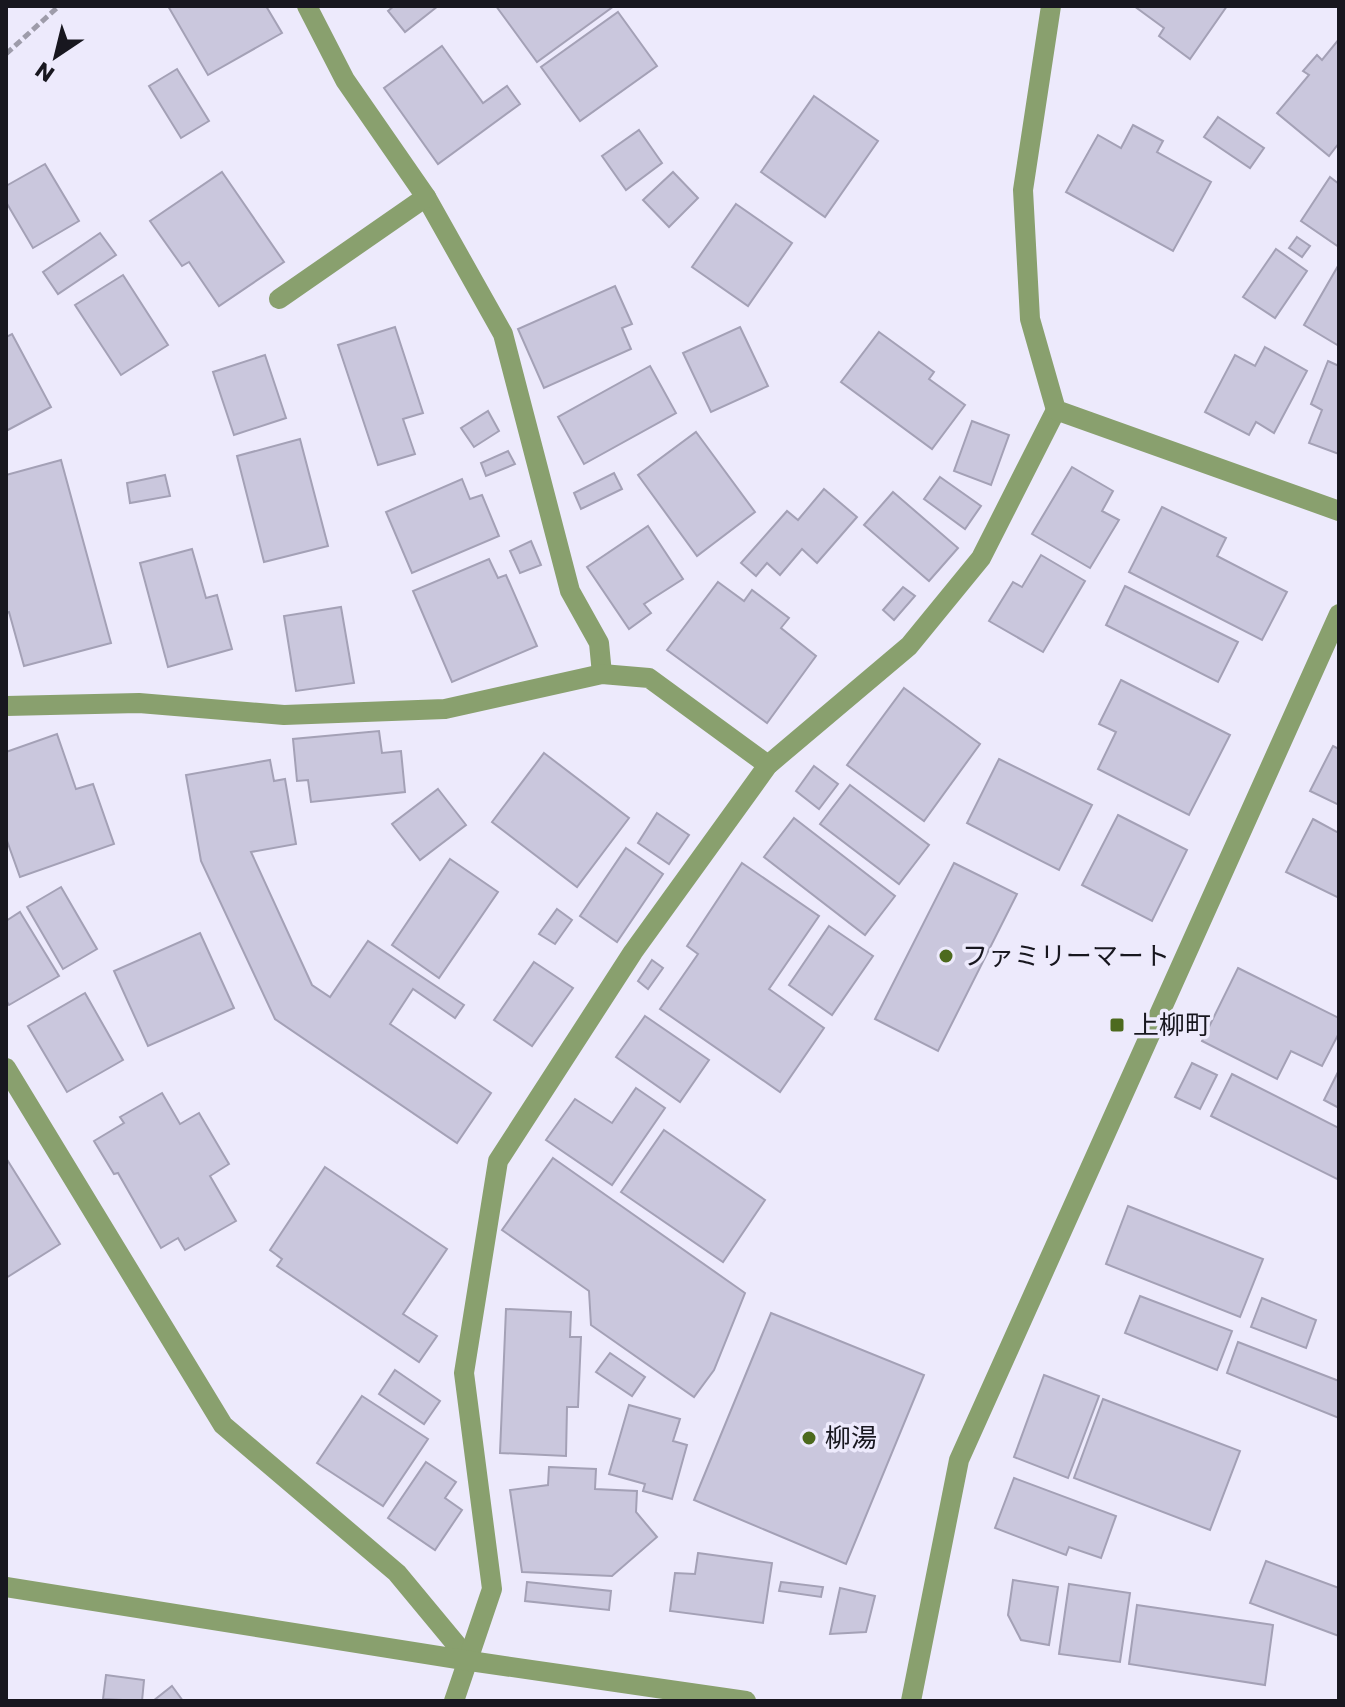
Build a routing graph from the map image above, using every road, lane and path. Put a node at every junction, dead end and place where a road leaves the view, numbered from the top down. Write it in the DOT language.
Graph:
graph roads {
  1 [pos="59,6"];
  2 [pos="307,6"];
  3 [pos="1051,6"];
  4 [pos="6,54"];
  5 [pos="426,197"];
  6 [pos="279,299"];
  7 [pos="1056,410"];
  8 [pos="1339,511"];
  9 [pos="1339,614"];
  10 [pos="602,674"];
  11 [pos="6,706"];
  12 [pos="768,765"];
  13 [pos="6,1068"];
  14 [pos="6,1587"];
  15 [pos="470,1661"];
  16 [pos="454,1701"];
  17 [pos="746,1701"];
  18 [pos="911,1701"];
  1 -- 4 [label="path"];
  2 -- 5 [label="street"];
  3 -- 7 [label="street"];
  5 -- 6 [label="street"];
  5 -- 10 [label="street"];
  7 -- 8 [label="street"];
  7 -- 12 [label="street"];
  9 -- 18 [label="street"];
  10 -- 11 [label="street"];
  10 -- 12 [label="street"];
  12 -- 15 [label="street"];
  13 -- 15 [label="street"];
  14 -- 15 [label="street"];
  15 -- 16 [label="street"];
  15 -- 17 [label="street"];
}
